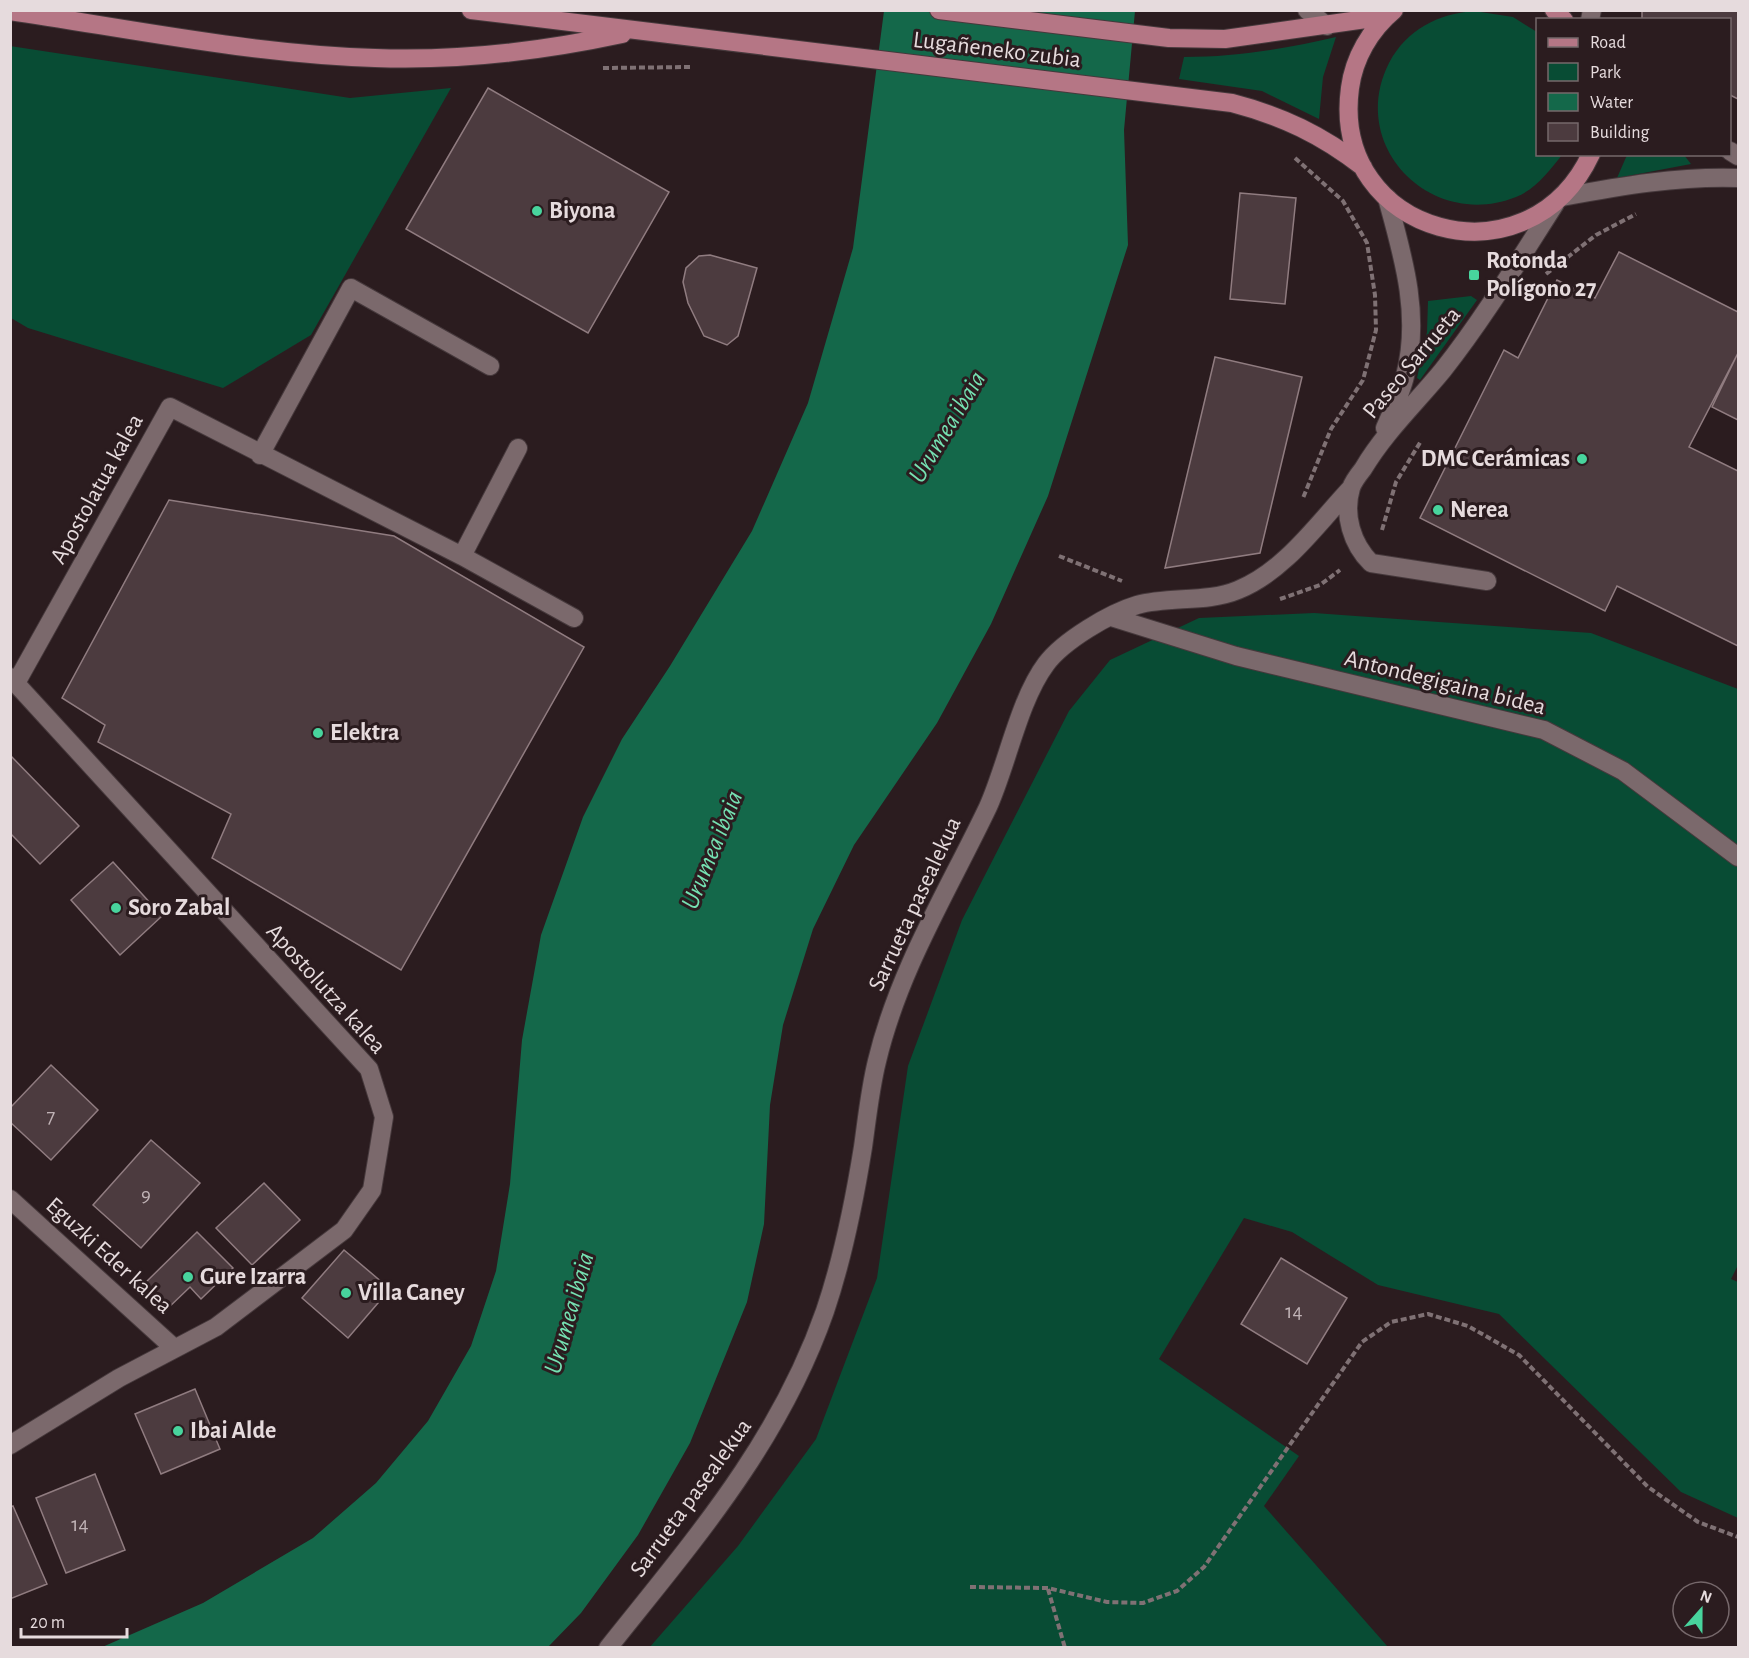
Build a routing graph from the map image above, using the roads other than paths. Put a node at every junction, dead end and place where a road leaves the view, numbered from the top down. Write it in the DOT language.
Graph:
graph roads {
  1 [pos="471,10"];
  2 [pos="939,10"];
  3 [pos="1307,10"];
  4 [pos="10,11"];
  5 [pos="1390,14"];
  6 [pos="1327,26"];
  7 [pos="639,31"];
  8 [pos="1590,156"];
  9 [pos="1363,167"];
  10 [pos="1738,178"];
  11 [pos="1387,198"];
  12 [pos="1558,201"];
  13 [pos="490,366"];
  14 [pos="1380,441"];
  15 [pos="518,447"];
  16 [pos="260,455"];
  17 [pos="1351,488"];
  18 [pos="462,556"];
  19 [pos="1487,581"];
  20 [pos="1111,617"];
  21 [pos="574,618"];
  22 [pos="14,680"];
  23 [pos="1738,857"];
  24 [pos="10,1199"];
  25 [pos="174,1348"];
  26 [pos="10,1445"];
  27 [pos="608,1647"];
  1 -- 7 [label="main road, Lugañeneko zubia"];
  2 -- 6 [label="main road, Lugañeneko zubia"];
  3 -- 6 [label="street"];
  4 -- 7 [label="main road"];
  5 -- 6 [label="main road, Lugañeneko zubia"];
  5 -- 9 [label="main road"];
  7 -- 9 [label="main road, Lugañeneko zubia"];
  8 -- 12 [label="main road"];
  9 -- 11 [label="main road"];
  10 -- 12 [label="street"];
  11 -- 12 [label="main road"];
  11 -- 14 [label="street, Paseo Sarrueta"];
  12 -- 14 [label="street, Paseo Sarrueta"];
  13 -- 16 [label="street"];
  14 -- 17 [label="street, Sarrueta pasealekua"];
  15 -- 18 [label="street"];
  16 -- 18 [label="street, Apostolatua kalea"];
  16 -- 22 [label="street, Apostolatua kalea"];
  17 -- 19 [label="street, Sarrueta pasealekua"];
  17 -- 20 [label="street, Sarrueta pasealekua"];
  18 -- 21 [label="street, Apostolatua kalea"];
  20 -- 23 [label="street, Antondegigaina bidea"];
  20 -- 27 [label="street, Sarrueta pasealekua"];
  22 -- 25 [label="street, Apostolutza kalea"];
  24 -- 25 [label="street, Eguzki Eder kalea"];
  25 -- 26 [label="street, Apostolutza kalea"];
}
